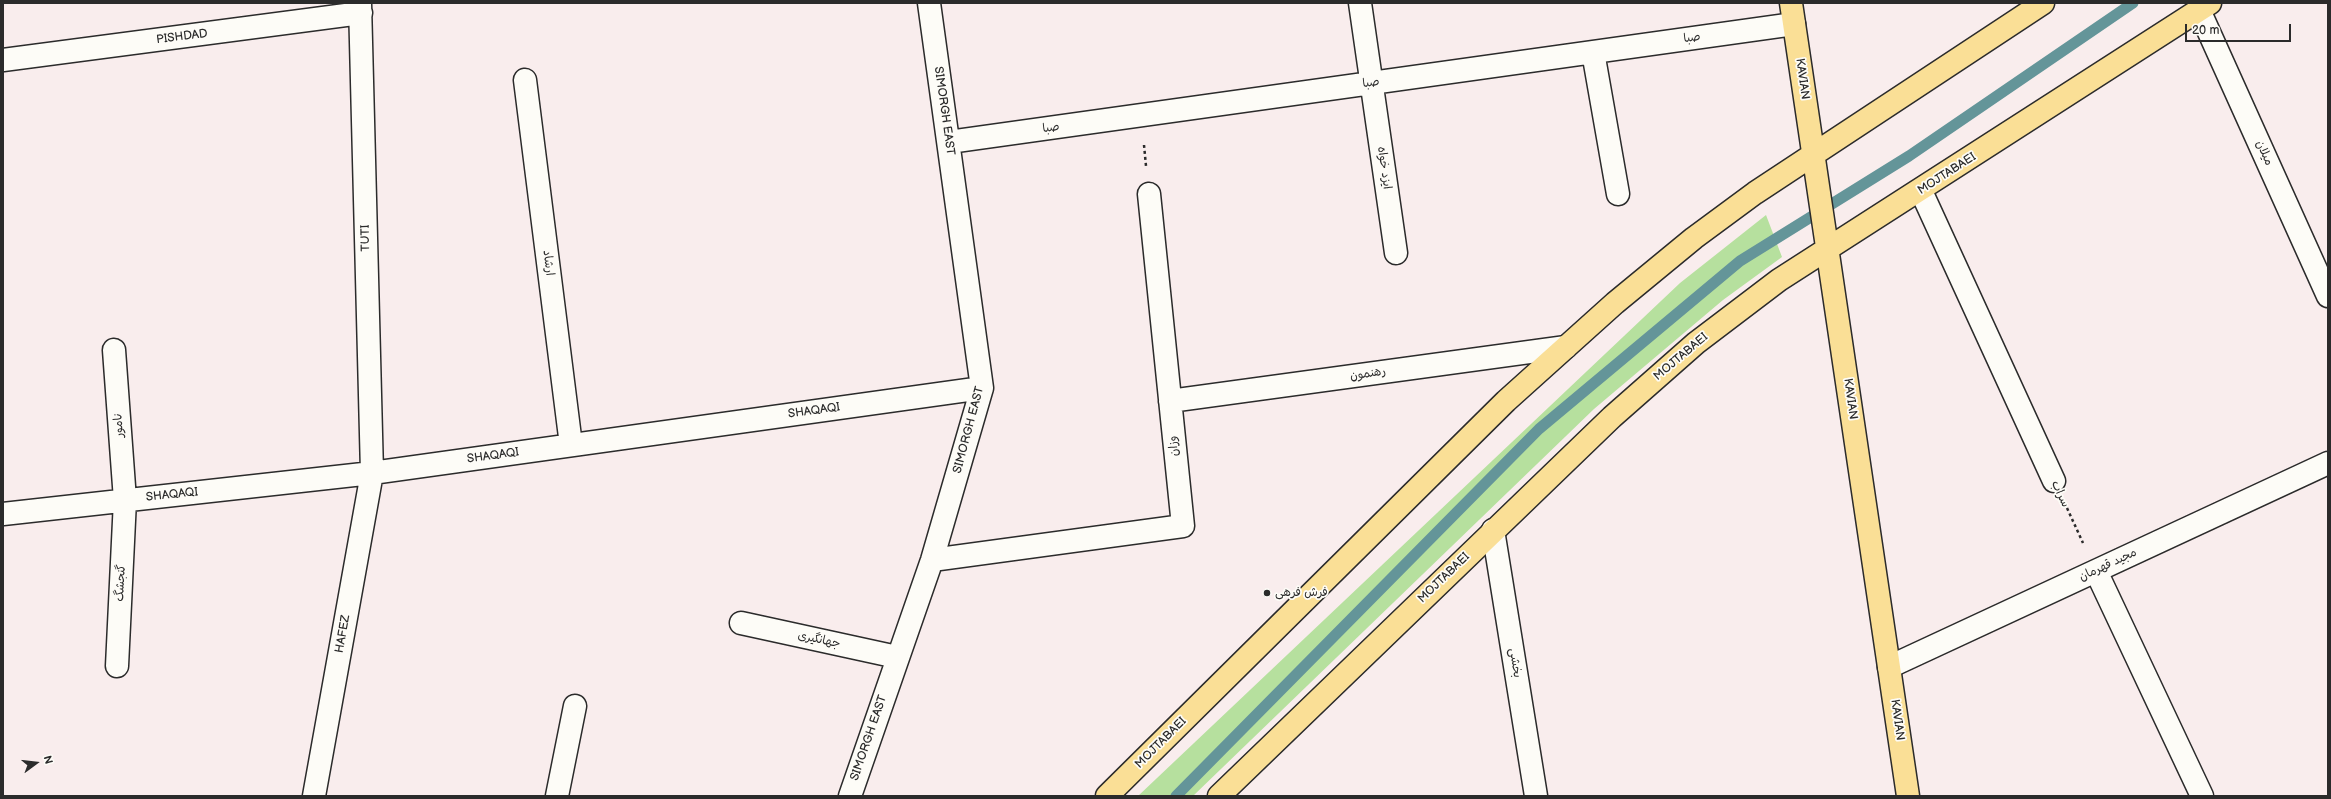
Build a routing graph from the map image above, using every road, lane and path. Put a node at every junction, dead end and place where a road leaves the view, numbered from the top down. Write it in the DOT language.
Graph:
graph roads {
  1 [pos="929,3"];
  2 [pos="1360,3"];
  3 [pos="2043,3"];
  4 [pos="2204,6"];
  5 [pos="361,8"];
  6 [pos="1793,13"];
  7 [pos="1594,52"];
  8 [pos="3,60"];
  9 [pos="525,80"];
  10 [pos="1372,83"];
  11 [pos="1141,115"];
  12 [pos="949,142"];
  13 [pos="1813,154"];
  14 [pos="1921,191"];
  15 [pos="1149,194"];
  16 [pos="1618,194"];
  17 [pos="1828,249"];
  18 [pos="1396,253"];
  19 [pos="2328,296"];
  20 [pos="1566,347"];
  21 [pos="114,350"];
  22 [pos="982,388"];
  23 [pos="1170,401"];
  24 [pos="571,445"];
  25 [pos="2328,464"];
  26 [pos="372,473"];
  27 [pos="2054,482"];
  28 [pos="125,500"];
  29 [pos="3,514"];
  30 [pos="1493,530"];
  31 [pos="932,560"];
  32 [pos="2096,571"];
  33 [pos="741,623"];
  34 [pos="897,657"];
  35 [pos="117,666"];
  36 [pos="1889,667"];
  37 [pos="575,706"];
  38 [pos="314,796"];
  39 [pos="557,796"];
  40 [pos="850,796"];
  41 [pos="1107,796"];
  42 [pos="1219,796"];
  43 [pos="1536,796"];
  44 [pos="1908,796"];
  45 [pos="2202,796"];
  1 -- 12 [label="street, SIMORGH EAST"];
  2 -- 10 [label="street, ایزد خواه"];
  3 -- 13 [label="main road, MOJTABAEI"];
  4 -- 14 [label="main road, MOJTABAEI"];
  4 -- 19 [label="street, میلان"];
  5 -- 8 [label="street, PISHDAD"];
  5 -- 26 [label="street, TUTI"];
  6 -- 7 [label="street, صبا"];
  6 -- 13 [label="main road, KAVIAN"];
  7 -- 10 [label="street, صبا"];
  7 -- 16 [label="street"];
  9 -- 24 [label="street, ارشاد"];
  10 -- 11 [label="street, صبا"];
  10 -- 18 [label="street, ایزد خواه"];
  11 -- 12 [label="street, صبا"];
  11 -- 15 [label="path"];
  12 -- 22 [label="street, SIMORGH EAST"];
  13 -- 17 [label="main road, KAVIAN"];
  13 -- 20 [label="main road, MOJTABAEI"];
  14 -- 17 [label="main road, MOJTABAEI"];
  14 -- 27 [label="street, سراب"];
  15 -- 23 [label="street, وزان"];
  17 -- 30 [label="main road, MOJTABAEI"];
  17 -- 36 [label="main road, KAVIAN"];
  20 -- 23 [label="street, رهنمون"];
  20 -- 41 [label="main road, MOJTABAEI"];
  21 -- 28 [label="street, نامور"];
  22 -- 24 [label="street, SHAQAQI"];
  22 -- 31 [label="street, SIMORGH EAST"];
  23 -- 31 [label="street, وزان"];
  24 -- 26 [label="street, SHAQAQI"];
  25 -- 32 [label="street, مجید قهرمان"];
  26 -- 28 [label="street, SHAQAQI"];
  26 -- 38 [label="street, HAFEZ"];
  27 -- 32 [label="path, سراب"];
  28 -- 29 [label="street, SHAQAQI"];
  28 -- 35 [label="street, گنجشگ"];
  30 -- 42 [label="main road, MOJTABAEI"];
  30 -- 43 [label="street, بخشی"];
  31 -- 34 [label="street, SIMORGH EAST"];
  32 -- 36 [label="street, مجید قهرمان"];
  32 -- 45 [label="street"];
  33 -- 34 [label="street, جهانگیری"];
  34 -- 40 [label="street, SIMORGH EAST"];
  36 -- 44 [label="main road, KAVIAN"];
  37 -- 39 [label="street"];
}
